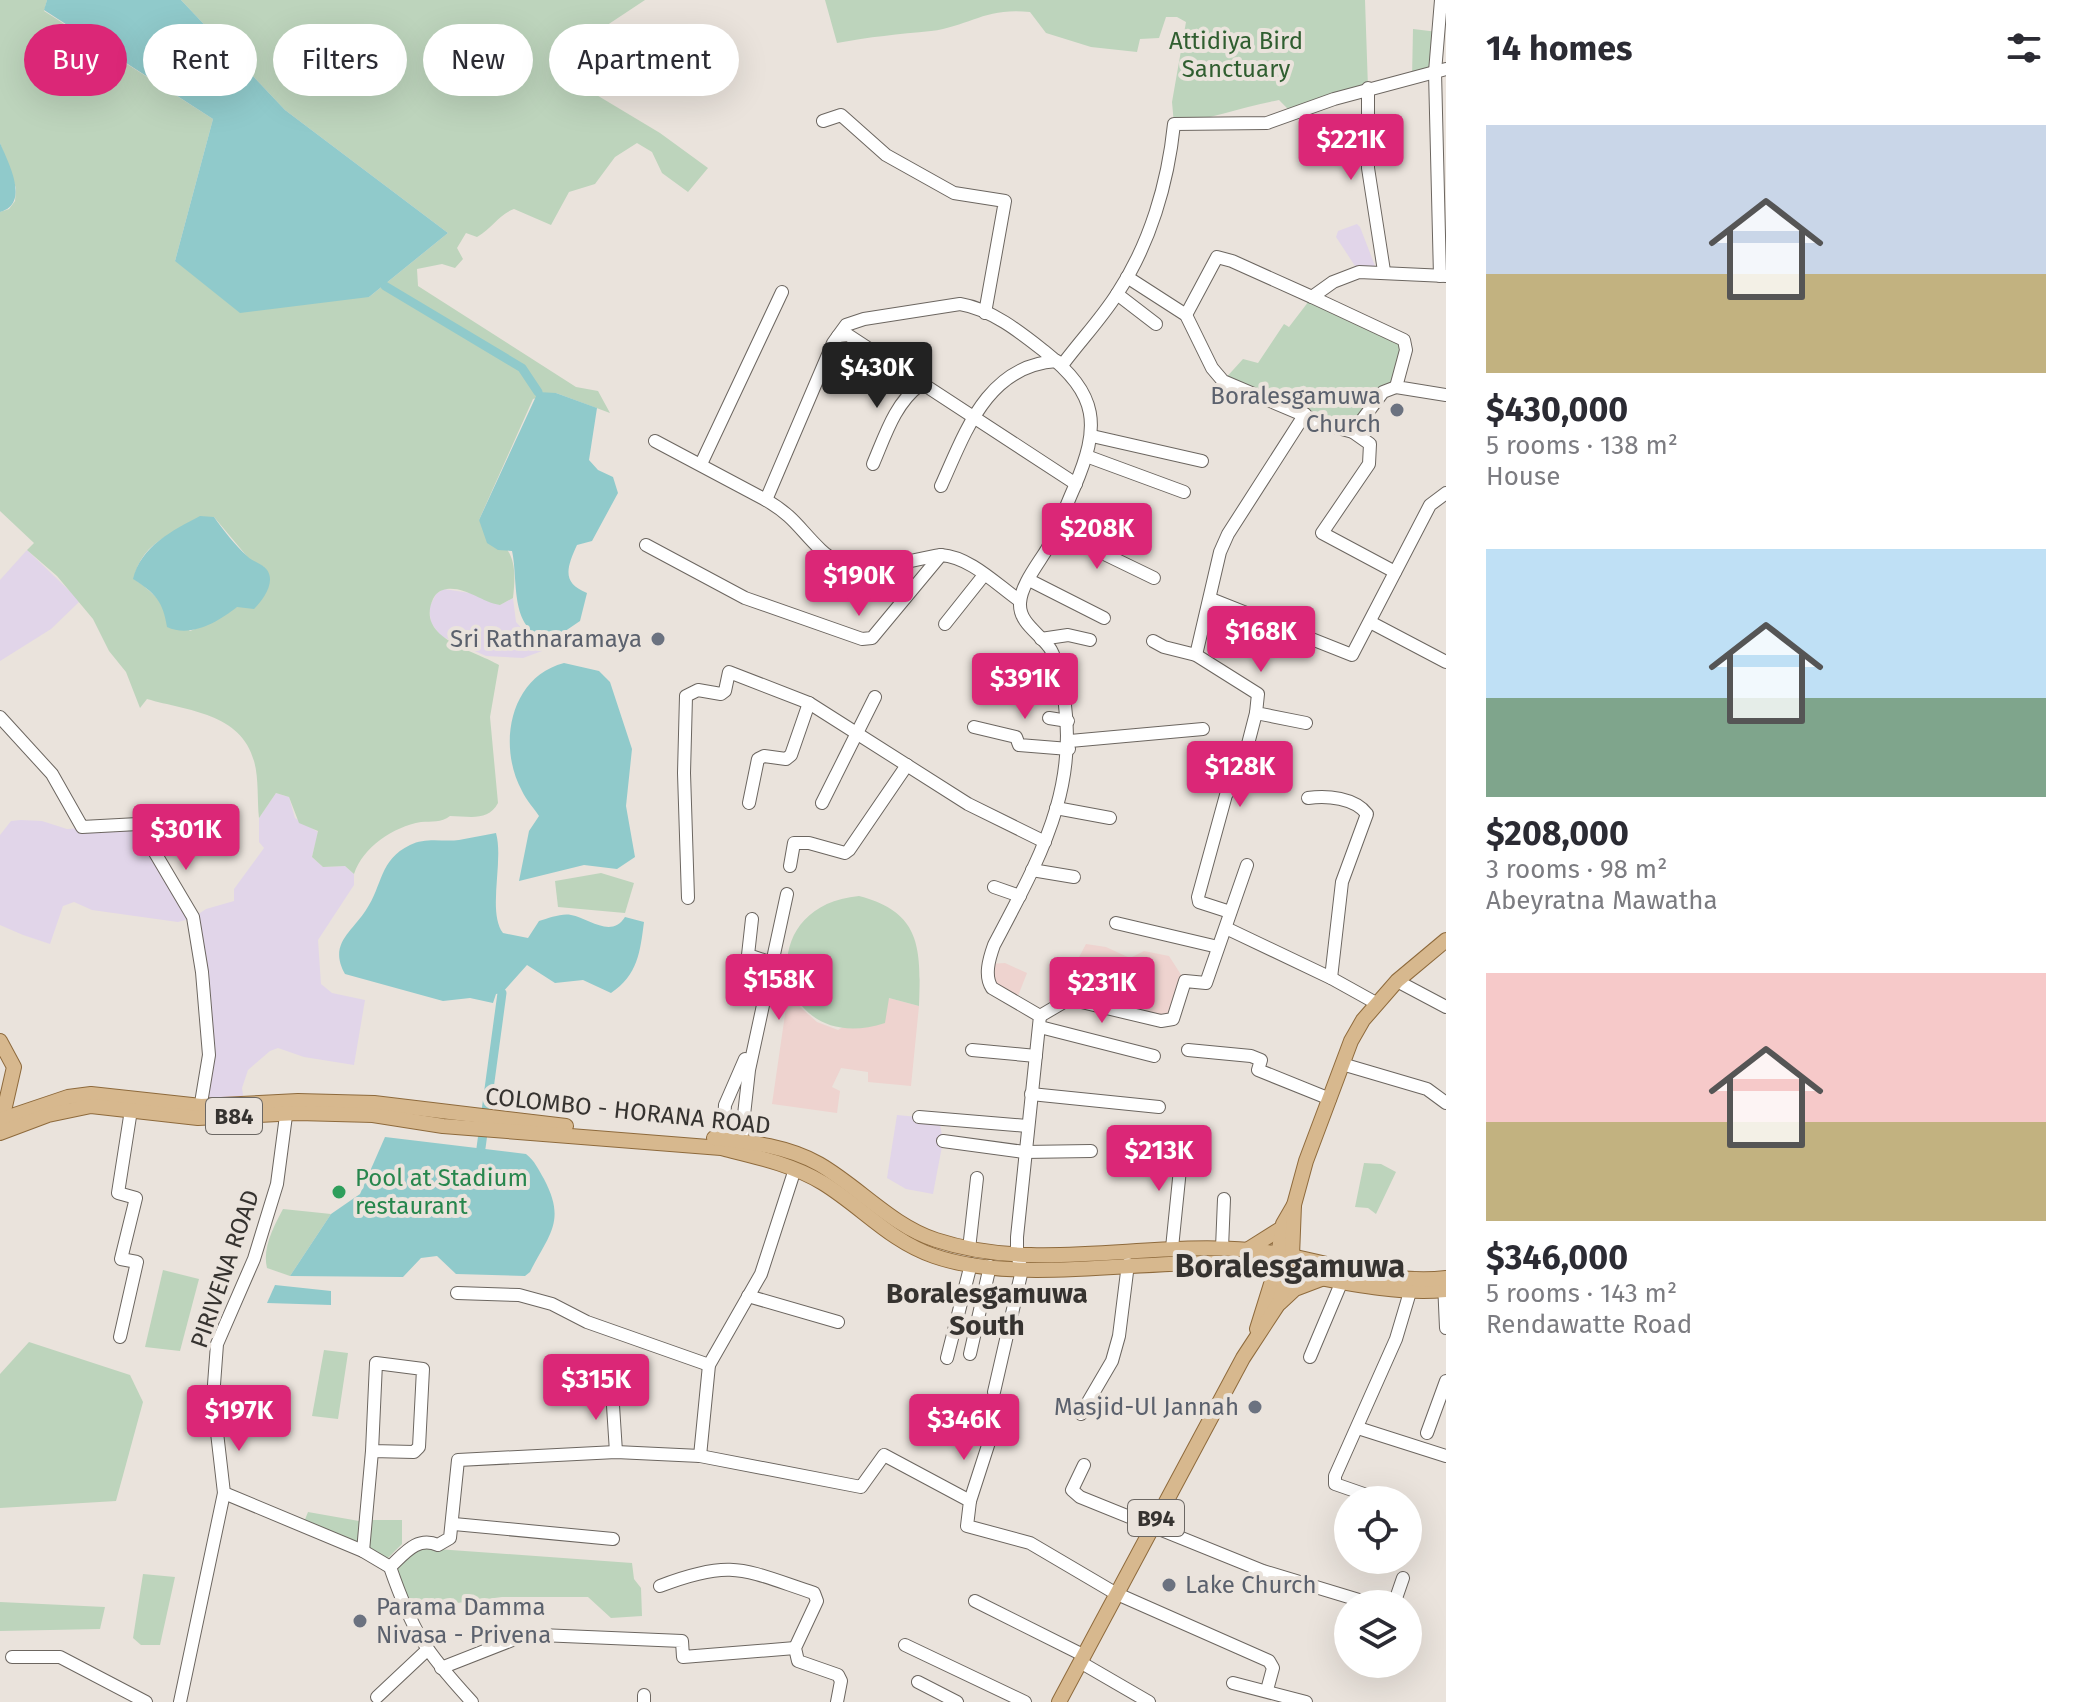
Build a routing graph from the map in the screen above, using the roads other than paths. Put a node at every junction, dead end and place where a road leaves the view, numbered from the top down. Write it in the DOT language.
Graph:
graph roads {
  1 [pos="1441,0"];
  2 [pos="1440,71"];
  3 [pos="1368,88"];
  4 [pos="823,121"];
  5 [pos="1384,271"];
  6 [pos="1443,276"];
  7 [pos="1127,277"];
  8 [pos="782,292"];
  9 [pos="1117,294"];
  10 [pos="1312,297"];
  11 [pos="985,313"];
  12 [pos="1186,315"];
  13 [pos="1156,324"];
  14 [pos="838,336"];
  15 [pos="1060,362"];
  16 [pos="920,385"];
  17 [pos="1396,387"];
  18 [pos="1446,395"];
  19 [pos="1305,414"];
  20 [pos="972,417"];
  21 [pos="1353,432"];
  22 [pos="1092,436"];
  23 [pos="655,441"];
  24 [pos="1089,457"];
  25 [pos="1202,461"];
  26 [pos="701,464"];
  27 [pos="873,464"];
  28 [pos="1076,484"];
  29 [pos="941,486"];
  30 [pos="1184,492"];
  31 [pos="1446,493"];
  32 [pos="766,500"];
  33 [pos="1057,531"];
  34 [pos="646,545"];
  35 [pos="941,555"];
  36 [pos="1395,572"];
  37 [pos="984,575"];
  38 [pos="1154,578"];
  39 [pos="1029,580"];
  40 [pos="1211,599"];
  41 [pos="1020,601"];
  42 [pos="1104,618"];
  43 [pos="1370,622"];
  44 [pos="945,624"];
  45 [pos="1041,639"];
  46 [pos="1090,640"];
  47 [pos="1153,641"];
  48 [pos="1196,655"];
  49 [pos="1446,662"];
  50 [pos="875,697"];
  51 [pos="809,703"];
  52 [pos="1256,713"];
  53 [pos="0,717"];
  54 [pos="1049,718"];
  55 [pos="1068,721"];
  56 [pos="1306,723"];
  57 [pos="974,727"];
  58 [pos="1203,729"];
  59 [pos="858,736"];
  60 [pos="1070,745"];
  61 [pos="907,765"];
  62 [pos="1308,798"];
  63 [pos="749,803"];
  64 [pos="822,803"];
  65 [pos="1056,808"];
  66 [pos="1110,818"];
  67 [pos="1045,842"];
  68 [pos="1247,865"];
  69 [pos="790,866"];
  70 [pos="1032,870"];
  71 [pos="1074,877"];
  72 [pos="994,887"];
  73 [pos="787,894"];
  74 [pos="1020,896"];
  75 [pos="688,898"];
  76 [pos="1230,912"];
  77 [pos="752,919"];
  78 [pos="1116,923"];
  79 [pos="1228,929"];
  80 [pos="1446,940"];
  81 [pos="1218,947"];
  82 [pos="1331,978"];
  83 [pos="1397,981"];
  84 [pos="1376,1003"];
  85 [pos="1446,1007"];
  86 [pos="1040,1021"];
  87 [pos="0,1041"];
  88 [pos="972,1050"];
  89 [pos="1188,1050"];
  90 [pos="1036,1056"];
  91 [pos="1154,1056"];
  92 [pos="1342,1064"];
  93 [pos="1031,1094"];
  94 [pos="1330,1099"];
  95 [pos="1446,1103"];
  96 [pos="1159,1107"];
  97 [pos="287,1108"];
  98 [pos="131,1110"];
  99 [pos="200,1112"];
  100 [pos="919,1117"];
  101 [pos="496,1125"];
  102 [pos="0,1126"];
  103 [pos="1027,1126"];
  104 [pos="1170,1136"];
  105 [pos="723,1140"];
  106 [pos="943,1141"];
  107 [pos="741,1142"];
  108 [pos="1091,1151"];
  109 [pos="1024,1152"];
  110 [pos="795,1169"];
  111 [pos="977,1178"];
  112 [pos="1224,1199"];
  113 [pos="1289,1229"];
  114 [pos="1172,1248"];
  115 [pos="1222,1248"];
  116 [pos="1247,1250"];
  117 [pos="970,1256"];
  118 [pos="1019,1262"];
  119 [pos="1284,1262"];
  120 [pos="1128,1264"];
  121 [pos="990,1266"];
  122 [pos="1251,1266"];
  123 [pos="1326,1270"];
  124 [pos="1342,1281"];
  125 [pos="1445,1284"];
  126 [pos="1410,1292"];
  127 [pos="457,1293"];
  128 [pos="748,1296"];
  129 [pos="1272,1302"];
  130 [pos="838,1322"];
  131 [pos="1446,1328"];
  132 [pos="120,1337"];
  133 [pos="970,1354"];
  134 [pos="1310,1357"];
  135 [pos="947,1358"];
  136 [pos="709,1365"];
  137 [pos="1446,1381"];
  138 [pos="612,1390"];
  139 [pos="994,1392"];
  140 [pos="1081,1414"];
  141 [pos="1358,1428"];
  142 [pos="992,1433"];
  143 [pos="1427,1433"];
  144 [pos="372,1451"];
  145 [pos="616,1452"];
  146 [pos="700,1456"];
  147 [pos="1446,1456"];
  148 [pos="1084,1465"];
  149 [pos="1341,1486"];
  150 [pos="224,1493"];
  151 [pos="970,1501"];
  152 [pos="454,1524"];
  153 [pos="1152,1525"];
  154 [pos="613,1539"];
  155 [pos="363,1551"];
  156 [pos="390,1567"];
  157 [pos="1403,1578"];
  158 [pos="660,1586"];
  159 [pos="1399,1590"];
  160 [pos="1334,1592"];
  161 [pos="1115,1593"];
  162 [pos="975,1601"];
  163 [pos="905,1645"];
  164 [pos="795,1648"];
  165 [pos="426,1651"];
  166 [pos="12,1657"];
  167 [pos="1081,1658"];
  168 [pos="441,1668"];
  169 [pos="918,1682"];
  170 [pos="1233,1683"];
  171 [pos="1267,1690"];
  172 [pos="377,1697"];
  173 [pos="146,1702"];
  174 [pos="180,1702"];
  175 [pos="472,1702"];
  176 [pos="837,1702"];
  177 [pos="957,1702"];
  178 [pos="1025,1702"];
  179 [pos="1059,1702"];
  180 [pos="1149,1702"];
  181 [pos="1306,1702"];
  1 -- 2 [label="street"];
  2 -- 3 [label="street"];
  2 -- 6 [label="street"];
  3 -- 5 [label="street"];
  3 -- 7 [label="street"];
  4 -- 11 [label="street"];
  5 -- 6 [label="street"];
  5 -- 10 [label="street"];
  7 -- 9 [label="street"];
  7 -- 12 [label="street"];
  8 -- 26 [label="street"];
  9 -- 13 [label="street"];
  9 -- 15 [label="street"];
  10 -- 12 [label="street"];
  10 -- 17 [label="street"];
  11 -- 14 [label="street"];
  11 -- 15 [label="street"];
  12 -- 19 [label="street"];
  14 -- 16 [label="street"];
  14 -- 32 [label="street"];
  15 -- 20 [label="street"];
  15 -- 22 [label="street"];
  16 -- 20 [label="street"];
  16 -- 27 [label="street"];
  17 -- 18 [label="street"];
  17 -- 21 [label="street"];
  19 -- 21 [label="street"];
  19 -- 40 [label="street"];
  20 -- 28 [label="street"];
  20 -- 29 [label="street"];
  21 -- 36 [label="street"];
  22 -- 24 [label="street"];
  22 -- 25 [label="street"];
  23 -- 26 [label="street"];
  24 -- 28 [label="street"];
  24 -- 30 [label="street"];
  26 -- 32 [label="street"];
  28 -- 33 [label="street"];
  31 -- 36 [label="street"];
  32 -- 35 [label="street"];
  33 -- 38 [label="street"];
  33 -- 39 [label="street"];
  34 -- 35 [label="street"];
  35 -- 37 [label="street"];
  36 -- 43 [label="street"];
  37 -- 41 [label="street"];
  37 -- 44 [label="street"];
  39 -- 41 [label="street"];
  39 -- 42 [label="street"];
  40 -- 43 [label="street"];
  40 -- 48 [label="street"];
  41 -- 45 [label="street"];
  43 -- 49 [label="street"];
  45 -- 46 [label="street"];
  45 -- 55 [label="street"];
  47 -- 48 [label="street"];
  48 -- 52 [label="street"];
  50 -- 59 [label="street"];
  51 -- 59 [label="street"];
  51 -- 63 [label="street"];
  51 -- 75 [label="street"];
  52 -- 56 [label="street"];
  52 -- 76 [label="street"];
  53 -- 99 [label="street"];
  54 -- 55 [label="street"];
  55 -- 60 [label="street"];
  57 -- 60 [label="street"];
  58 -- 60 [label="street"];
  59 -- 61 [label="street"];
  59 -- 64 [label="street"];
  60 -- 65 [label="street"];
  61 -- 67 [label="street"];
  61 -- 69 [label="street"];
  62 -- 82 [label="street"];
  65 -- 66 [label="street"];
  65 -- 67 [label="street"];
  67 -- 70 [label="street"];
  68 -- 76 [label="street"];
  70 -- 71 [label="street"];
  70 -- 74 [label="street"];
  72 -- 74 [label="street"];
  73 -- 107 [label="street"];
  74 -- 86 [label="street"];
  76 -- 79 [label="street"];
  77 -- 105 [label="street"];
  78 -- 81 [label="street"];
  79 -- 81 [label="street"];
  79 -- 82 [label="street"];
  80 -- 83 [label="main road, B94"];
  81 -- 86 [label="street"];
  82 -- 84 [label="street"];
  83 -- 84 [label="main road, B94"];
  83 -- 85 [label="street"];
  84 -- 92 [label="main road, B94"];
  86 -- 90 [label="street"];
  86 -- 91 [label="street"];
  87 -- 102 [label="main road"];
  88 -- 90 [label="street"];
  89 -- 94 [label="street"];
  90 -- 93 [label="street"];
  92 -- 94 [label="main road, B94"];
  92 -- 95 [label="street"];
  93 -- 96 [label="street"];
  93 -- 103 [label="street"];
  94 -- 113 [label="main road, B94"];
  97 -- 99 [label="main road, COLOMBO - HORANA ROAD / B84"];
  97 -- 101 [label="main road, COLOMBO - HORANA ROAD / B84"];
  97 -- 150 [label="street, PIRIVENA ROAD"];
  98 -- 99 [label="main road, COLOMBO - HORANA ROAD / B84"];
  98 -- 102 [label="main road, COLOMBO - HORANA ROAD / B84"];
  98 -- 132 [label="street"];
  99 -- 102 [label="main road, COLOMBO - HORANA ROAD / B84"];
  100 -- 103 [label="street"];
  101 -- 105 [label="main road, COLOMBO - HORANA ROAD / B84"];
  101 -- 110 [label="main road, COLOMBO - HORANA ROAD / B84"];
  103 -- 109 [label="street"];
  104 -- 114 [label="street"];
  105 -- 107 [label="main road, COLOMBO - HORANA ROAD / B84"];
  106 -- 109 [label="street"];
  107 -- 117 [label="main road, COLOMBO - HORANA ROAD / B84"];
  108 -- 109 [label="street"];
  109 -- 118 [label="street"];
  110 -- 117 [label="main road, COLOMBO - HORANA ROAD / B84"];
  110 -- 128 [label="street"];
  111 -- 117 [label="street"];
  112 -- 115 [label="street"];
  113 -- 116 [label="main road"];
  113 -- 119 [label="main road, B94"];
  113 -- 123 [label="main road"];
  114 -- 115 [label="main road, COLOMBO - HORANA ROAD / B84"];
  114 -- 118 [label="main road, COLOMBO - HORANA ROAD / B84"];
  115 -- 116 [label="main road, COLOMBO - HORANA ROAD / B84"];
  116 -- 119 [label="main road, COLOMBO - HORANA ROAD / B84"];
  117 -- 118 [label="main road, COLOMBO - HORANA ROAD / B84"];
  117 -- 121 [label="main road, COLOMBO - HORANA ROAD / B84"];
  117 -- 135 [label="street"];
  118 -- 120 [label="main road, COLOMBO - HORANA ROAD / B84"];
  118 -- 121 [label="main road, COLOMBO - HORANA ROAD / B84"];
  118 -- 139 [label="street"];
  119 -- 122 [label="main road, COLOMBO - HORANA ROAD / B84"];
  119 -- 123 [label="main road, B84"];
  119 -- 129 [label="main road, B94"];
  120 -- 122 [label="main road, COLOMBO - HORANA ROAD / B84"];
  120 -- 140 [label="street"];
  121 -- 133 [label="street"];
  122 -- 129 [label="main road"];
  123 -- 124 [label="main road, B84"];
  123 -- 125 [label="main road, B84"];
  123 -- 129 [label="main road"];
  124 -- 126 [label="main road, B84"];
  124 -- 134 [label="street"];
  125 -- 126 [label="main road, B84"];
  125 -- 131 [label="street"];
  126 -- 141 [label="street"];
  127 -- 136 [label="street"];
  128 -- 130 [label="street"];
  128 -- 136 [label="street"];
  129 -- 153 [label="main road, B94"];
  136 -- 146 [label="street"];
  137 -- 143 [label="street"];
  138 -- 145 [label="street"];
  141 -- 147 [label="street"];
  141 -- 149 [label="street"];
  142 -- 151 [label="street"];
  144 -- 144 [label="street"];
  144 -- 155 [label="street"];
  145 -- 146 [label="street"];
  145 -- 152 [label="street"];
  146 -- 151 [label="street"];
  148 -- 153 [label="street"];
  150 -- 155 [label="street"];
  150 -- 174 [label="street, PIRIVENA ROAD"];
  151 -- 161 [label="street"];
  152 -- 154 [label="street"];
  152 -- 156 [label="street"];
  153 -- 160 [label="street"];
  153 -- 161 [label="main road, B94"];
  155 -- 156 [label="street"];
  156 -- 165 [label="street"];
  157 -- 159 [label="street"];
  158 -- 164 [label="street"];
  161 -- 167 [label="main road, B94"];
  161 -- 171 [label="street"];
  162 -- 167 [label="street"];
  163 -- 178 [label="street"];
  164 -- 168 [label="street"];
  164 -- 176 [label="street"];
  165 -- 168 [label="street"];
  165 -- 172 [label="street"];
  166 -- 173 [label="street"];
  167 -- 179 [label="main road, B94"];
  167 -- 180 [label="street"];
  168 -- 175 [label="street"];
  169 -- 177 [label="street"];
  170 -- 171 [label="street"];
  171 -- 181 [label="street"];
}
